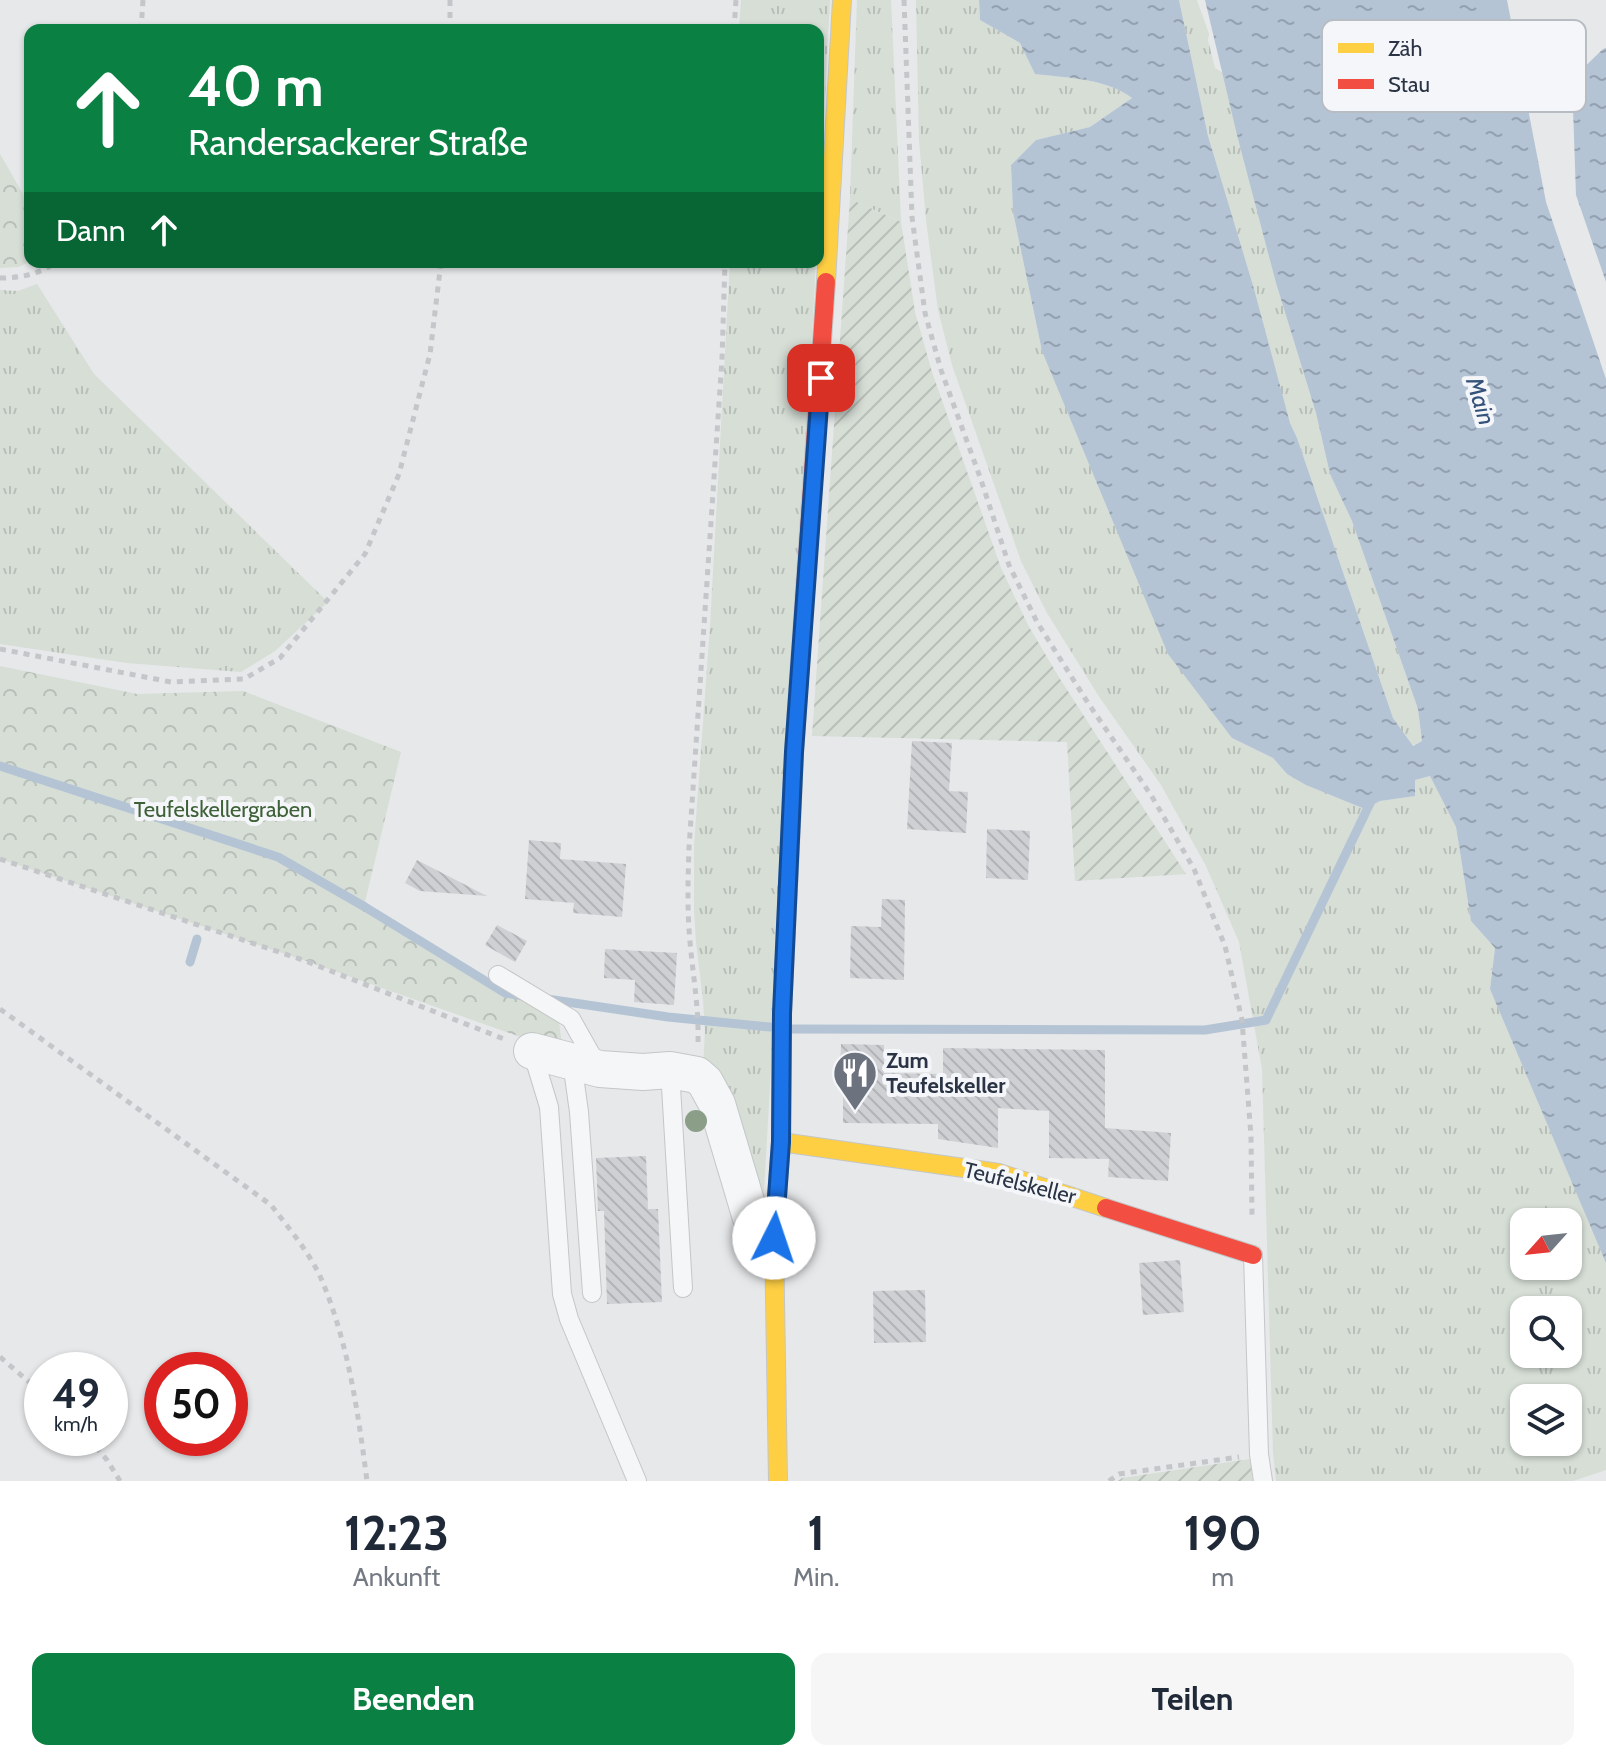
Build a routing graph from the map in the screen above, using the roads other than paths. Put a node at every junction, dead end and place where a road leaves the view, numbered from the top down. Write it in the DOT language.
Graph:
graph roads {
  1 [pos="842,0"];
  2 [pos="498,975"];
  3 [pos="532,1051"];
  4 [pos="586,1066"];
  5 [pos="670,1070"];
  6 [pos="781,1142"];
  7 [pos="774,1238"];
  8 [pos="1253,1255"];
  9 [pos="683,1288"];
  10 [pos="592,1293"];
  11 [pos="637,1481"];
  12 [pos="778,1481"];
  13 [pos="1263,1481"];
  1 -- 6 [label="main road"];
  2 -- 4 [label="lane"];
  3 -- 4 [label="street"];
  3 -- 11 [label="lane"];
  4 -- 5 [label="street"];
  4 -- 10 [label="lane"];
  5 -- 7 [label="street"];
  5 -- 9 [label="lane"];
  6 -- 7 [label="main road"];
  6 -- 8 [label="main road, Teufelskeller"];
  7 -- 12 [label="main road"];
  8 -- 13 [label="lane"];
}
